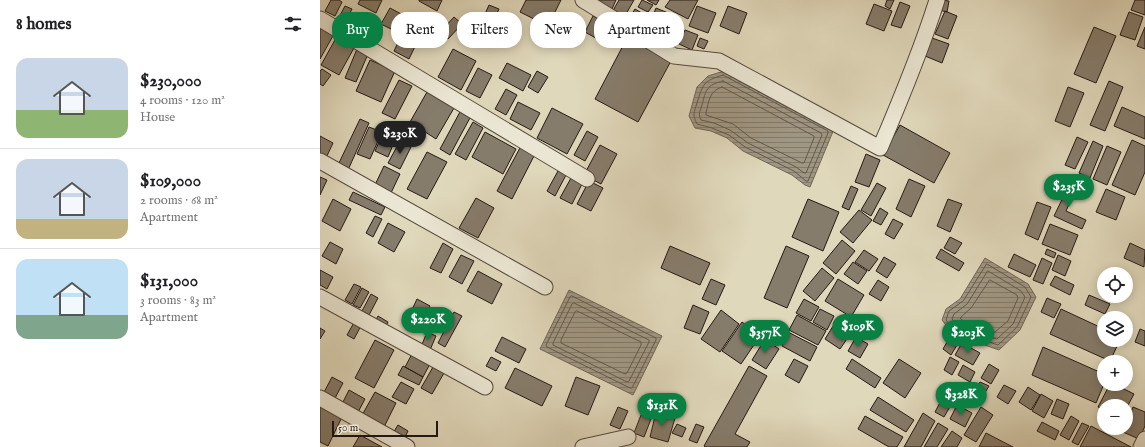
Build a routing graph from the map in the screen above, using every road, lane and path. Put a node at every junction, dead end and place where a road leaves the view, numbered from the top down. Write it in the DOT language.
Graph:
graph roads {
  1 [pos="583,0"];
  2 [pos="937,0"];
  3 [pos="320,19"];
  4 [pos="320,161"];
  5 [pos="587,179"];
  6 [pos="545,287"];
  7 [pos="320,297"];
  8 [pos="485,387"];
  9 [pos="320,398"];
  10 [pos="628,437"];
  11 [pos="1145,439"];
  12 [pos="407,447"];
  13 [pos="583,447"];
  14 [pos="1141,447"];
  1 -- 2 [label="street"];
  3 -- 5 [label="street"];
  4 -- 6 [label="street"];
  7 -- 8 [label="street"];
  9 -- 12 [label="street"];
  10 -- 13 [label="street"];
  11 -- 14 [label="street"];
}
